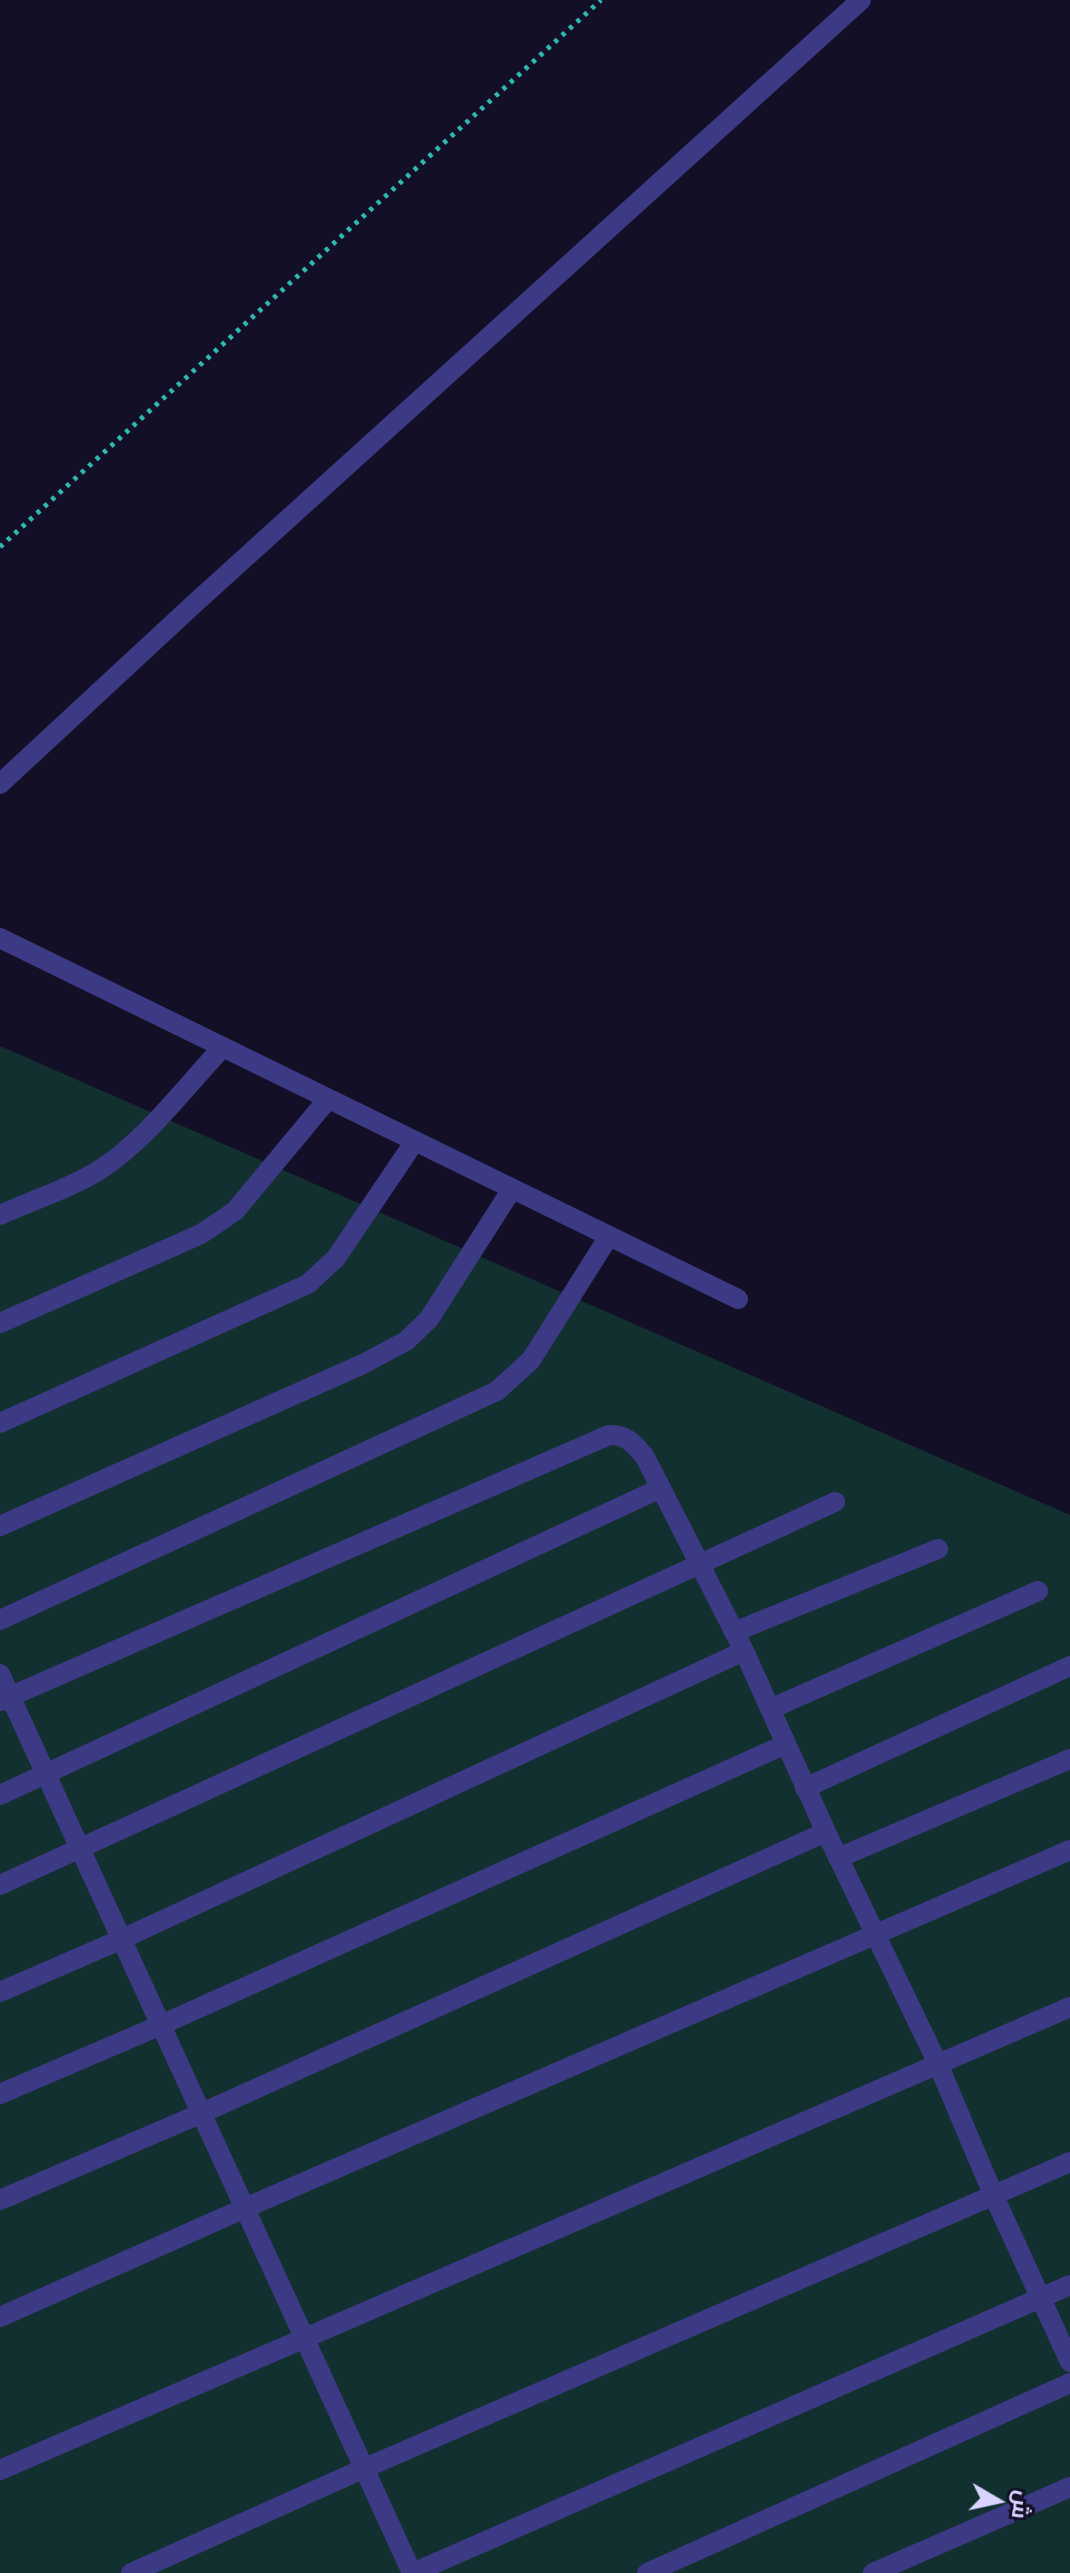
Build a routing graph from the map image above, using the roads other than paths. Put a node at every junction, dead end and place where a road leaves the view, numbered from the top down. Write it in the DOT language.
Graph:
graph roads {
  1 [pos="861,0"];
  2 [pos="0,784"];
  3 [pos="0,938"];
  4 [pos="223,1047"];
  5 [pos="328,1099"];
  6 [pos="415,1141"];
  7 [pos="512,1189"];
  8 [pos="0,1215"];
  9 [pos="609,1236"];
  10 [pos="738,1299"];
  11 [pos="0,1323"];
  12 [pos="0,1423"];
  13 [pos="661,1488"];
  14 [pos="835,1502"];
  15 [pos="0,1526"];
  16 [pos="938,1549"];
  17 [pos="699,1565"];
  18 [pos="1038,1591"];
  19 [pos="0,1620"];
  20 [pos="739,1642"];
  21 [pos="1070,1666"];
  22 [pos="0,1674"];
  23 [pos="5,1698"];
  24 [pos="770,1709"];
  25 [pos="786,1744"];
  26 [pos="1070,1759"];
  27 [pos="46,1774"];
  28 [pos="805,1788"];
  29 [pos="0,1795"];
  30 [pos="826,1832"];
  31 [pos="81,1849"];
  32 [pos="1070,1850"];
  33 [pos="838,1858"];
  34 [pos="0,1885"];
  35 [pos="874,1933"];
  36 [pos="122,1939"];
  37 [pos="0,1992"];
  38 [pos="1070,2007"];
  39 [pos="161,2025"];
  40 [pos="938,2064"];
  41 [pos="0,2094"];
  42 [pos="202,2113"];
  43 [pos="1070,2162"];
  44 [pos="993,2194"];
  45 [pos="0,2200"];
  46 [pos="245,2208"];
  47 [pos="1070,2285"];
  48 [pos="1041,2298"];
  49 [pos="0,2317"];
  50 [pos="305,2337"];
  51 [pos="1070,2362"];
  52 [pos="1070,2383"];
  53 [pos="365,2468"];
  54 [pos="0,2470"];
  55 [pos="1070,2487"];
  56 [pos="131,2573"];
  57 [pos="413,2573"];
  58 [pos="647,2573"];
  59 [pos="873,2573"];
  1 -- 2 [label="street"];
  3 -- 4 [label="street"];
  4 -- 5 [label="street"];
  4 -- 8 [label="street"];
  5 -- 6 [label="street"];
  5 -- 11 [label="street"];
  6 -- 7 [label="street"];
  6 -- 12 [label="street"];
  7 -- 9 [label="street"];
  7 -- 15 [label="street"];
  9 -- 10 [label="street"];
  9 -- 19 [label="street"];
  13 -- 17 [label="street"];
  13 -- 23 [label="street"];
  13 -- 27 [label="street"];
  14 -- 17 [label="street"];
  16 -- 20 [label="street"];
  17 -- 20 [label="street"];
  17 -- 31 [label="street"];
  18 -- 24 [label="street"];
  20 -- 24 [label="street"];
  20 -- 36 [label="street"];
  21 -- 28 [label="street"];
  22 -- 23 [label="street"];
  23 -- 27 [label="street"];
  24 -- 25 [label="street"];
  25 -- 28 [label="street"];
  25 -- 39 [label="street"];
  26 -- 33 [label="street"];
  27 -- 29 [label="street"];
  27 -- 31 [label="street"];
  28 -- 30 [label="street"];
  30 -- 33 [label="street"];
  30 -- 42 [label="street"];
  31 -- 34 [label="street"];
  31 -- 36 [label="street"];
  32 -- 35 [label="street"];
  33 -- 35 [label="street"];
  35 -- 40 [label="street"];
  35 -- 46 [label="street"];
  36 -- 37 [label="street"];
  36 -- 39 [label="street"];
  38 -- 40 [label="street"];
  39 -- 41 [label="street"];
  39 -- 42 [label="street"];
  40 -- 44 [label="street"];
  40 -- 50 [label="street"];
  42 -- 45 [label="street"];
  42 -- 46 [label="street"];
  43 -- 44 [label="street"];
  44 -- 48 [label="street"];
  44 -- 53 [label="street"];
  46 -- 49 [label="street"];
  46 -- 50 [label="street"];
  47 -- 48 [label="street"];
  48 -- 51 [label="street"];
  48 -- 57 [label="street"];
  50 -- 53 [label="street"];
  50 -- 54 [label="street"];
  52 -- 58 [label="street"];
  53 -- 56 [label="street"];
  53 -- 57 [label="street"];
  55 -- 59 [label="street"];
}
